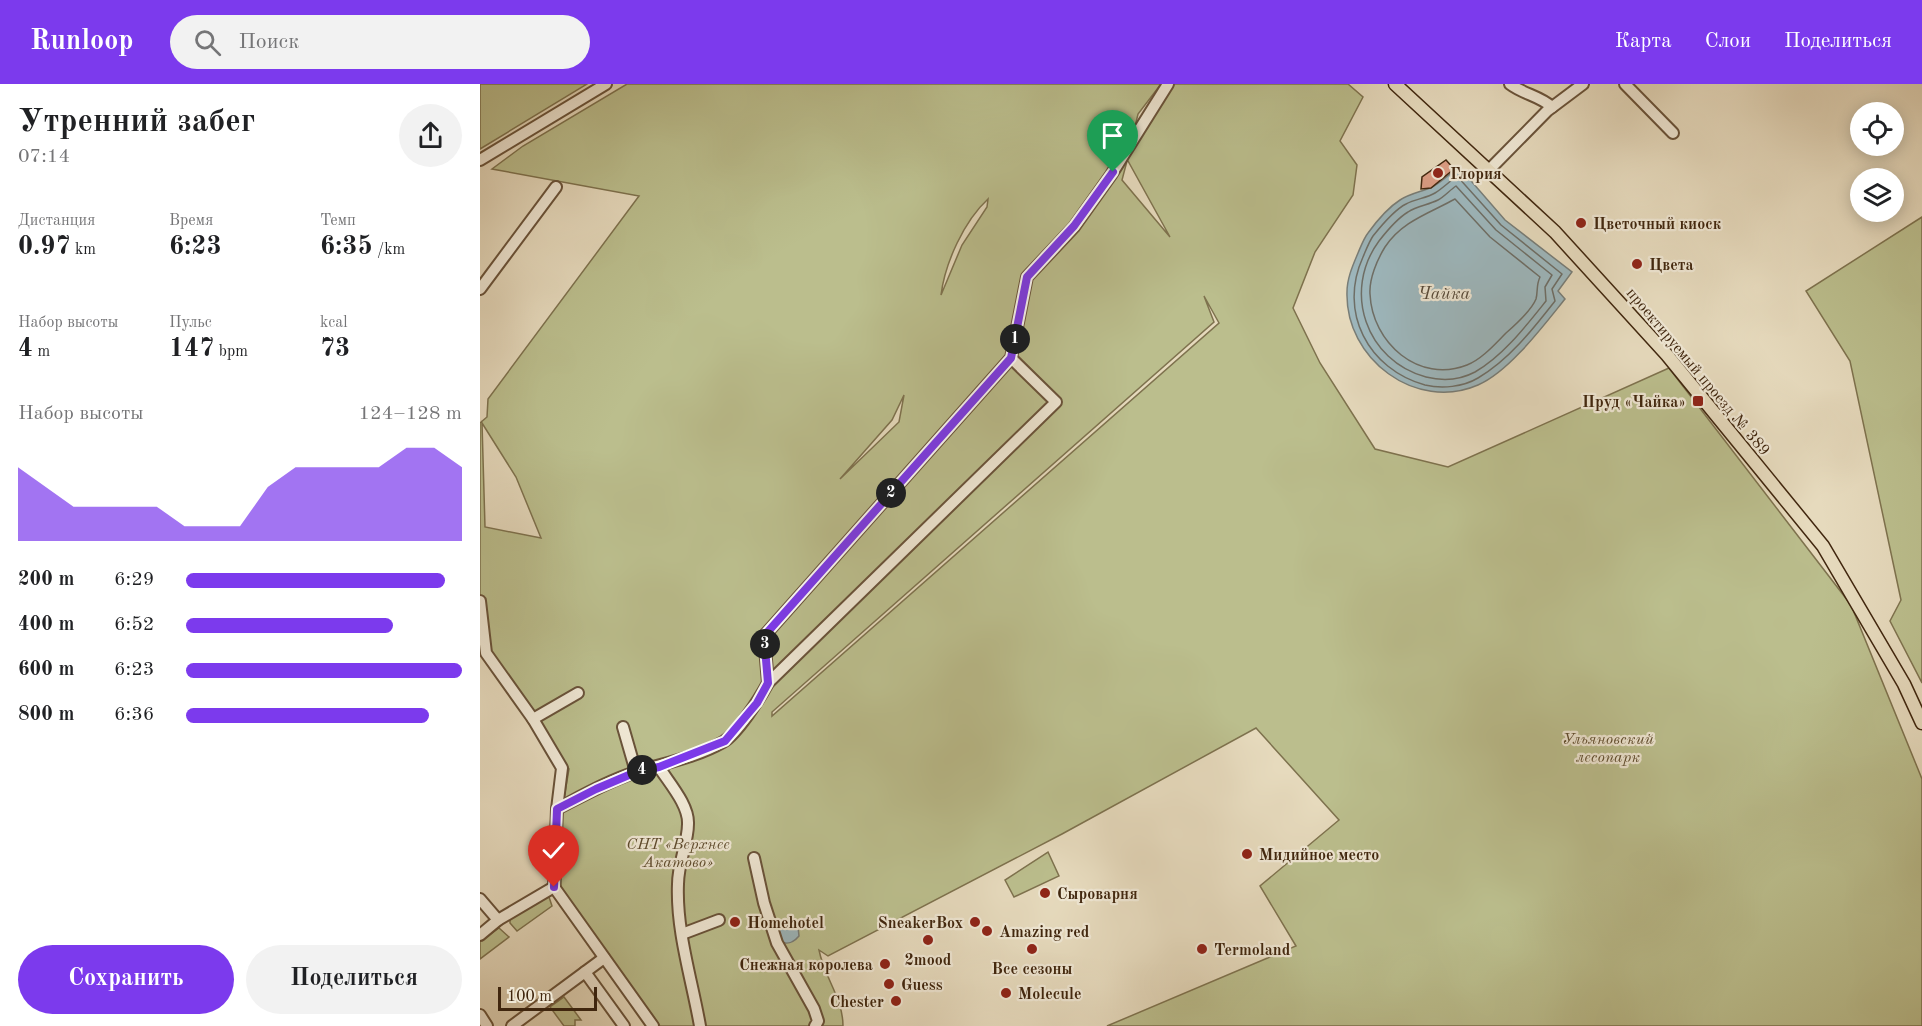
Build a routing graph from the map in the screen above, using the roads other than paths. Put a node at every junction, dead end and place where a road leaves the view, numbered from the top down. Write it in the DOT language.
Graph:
graph roads {
  1 [pos="606,84"];
  2 [pos="1168,84"];
  3 [pos="1395,84"];
  4 [pos="1510,84"];
  5 [pos="1583,84"];
  6 [pos="1625,84"];
  7 [pos="1552,107"];
  8 [pos="1673,133"];
  9 [pos="480,160"];
  10 [pos="1490,169"];
  11 [pos="556,187"];
  12 [pos="480,289"];
  13 [pos="1011,358"];
  14 [pos="480,601"];
  15 [pos="768,683"];
  16 [pos="578,693"];
  17 [pos="533,719"];
  18 [pos="1922,723"];
  19 [pos="623,727"];
  20 [pos="659,767"];
  21 [pos="636,772"];
  22 [pos="557,809"];
  23 [pos="754,858"];
  24 [pos="554,887"];
  25 [pos="480,899"];
  26 [pos="498,920"];
  27 [pos="719,920"];
  28 [pos="480,934"];
  29 [pos="682,934"];
  30 [pos="604,958"];
  31 [pos="585,972"];
  32 [pos="480,1015"];
  33 [pos="488,1026"];
  34 [pos="512,1026"];
  35 [pos="624,1026"];
  36 [pos="653,1026"];
  37 [pos="700,1026"];
  38 [pos="815,1026"];
  1 -- 9 [label="street"];
  2 -- 13 [label="street"];
  3 -- 10 [label="main road, проектируемый проезд № 389"];
  4 -- 7 [label="street"];
  5 -- 7 [label="street"];
  6 -- 8 [label="street"];
  7 -- 10 [label="street"];
  10 -- 18 [label="main road, проектируемый проезд № 389"];
  11 -- 12 [label="street"];
  13 -- 15 [label="street"];
  13 -- 15 [label="street"];
  14 -- 17 [label="street"];
  15 -- 20 [label="street"];
  16 -- 17 [label="street"];
  17 -- 22 [label="street"];
  19 -- 21 [label="street"];
  20 -- 21 [label="street"];
  20 -- 29 [label="street"];
  21 -- 22 [label="street"];
  22 -- 24 [label="street"];
  23 -- 38 [label="street"];
  24 -- 26 [label="street"];
  24 -- 30 [label="street"];
  25 -- 26 [label="street"];
  26 -- 28 [label="street"];
  27 -- 29 [label="street"];
  29 -- 37 [label="street"];
  30 -- 31 [label="street"];
  30 -- 36 [label="street"];
  31 -- 34 [label="street"];
  31 -- 35 [label="street"];
  32 -- 33 [label="street"];
}
